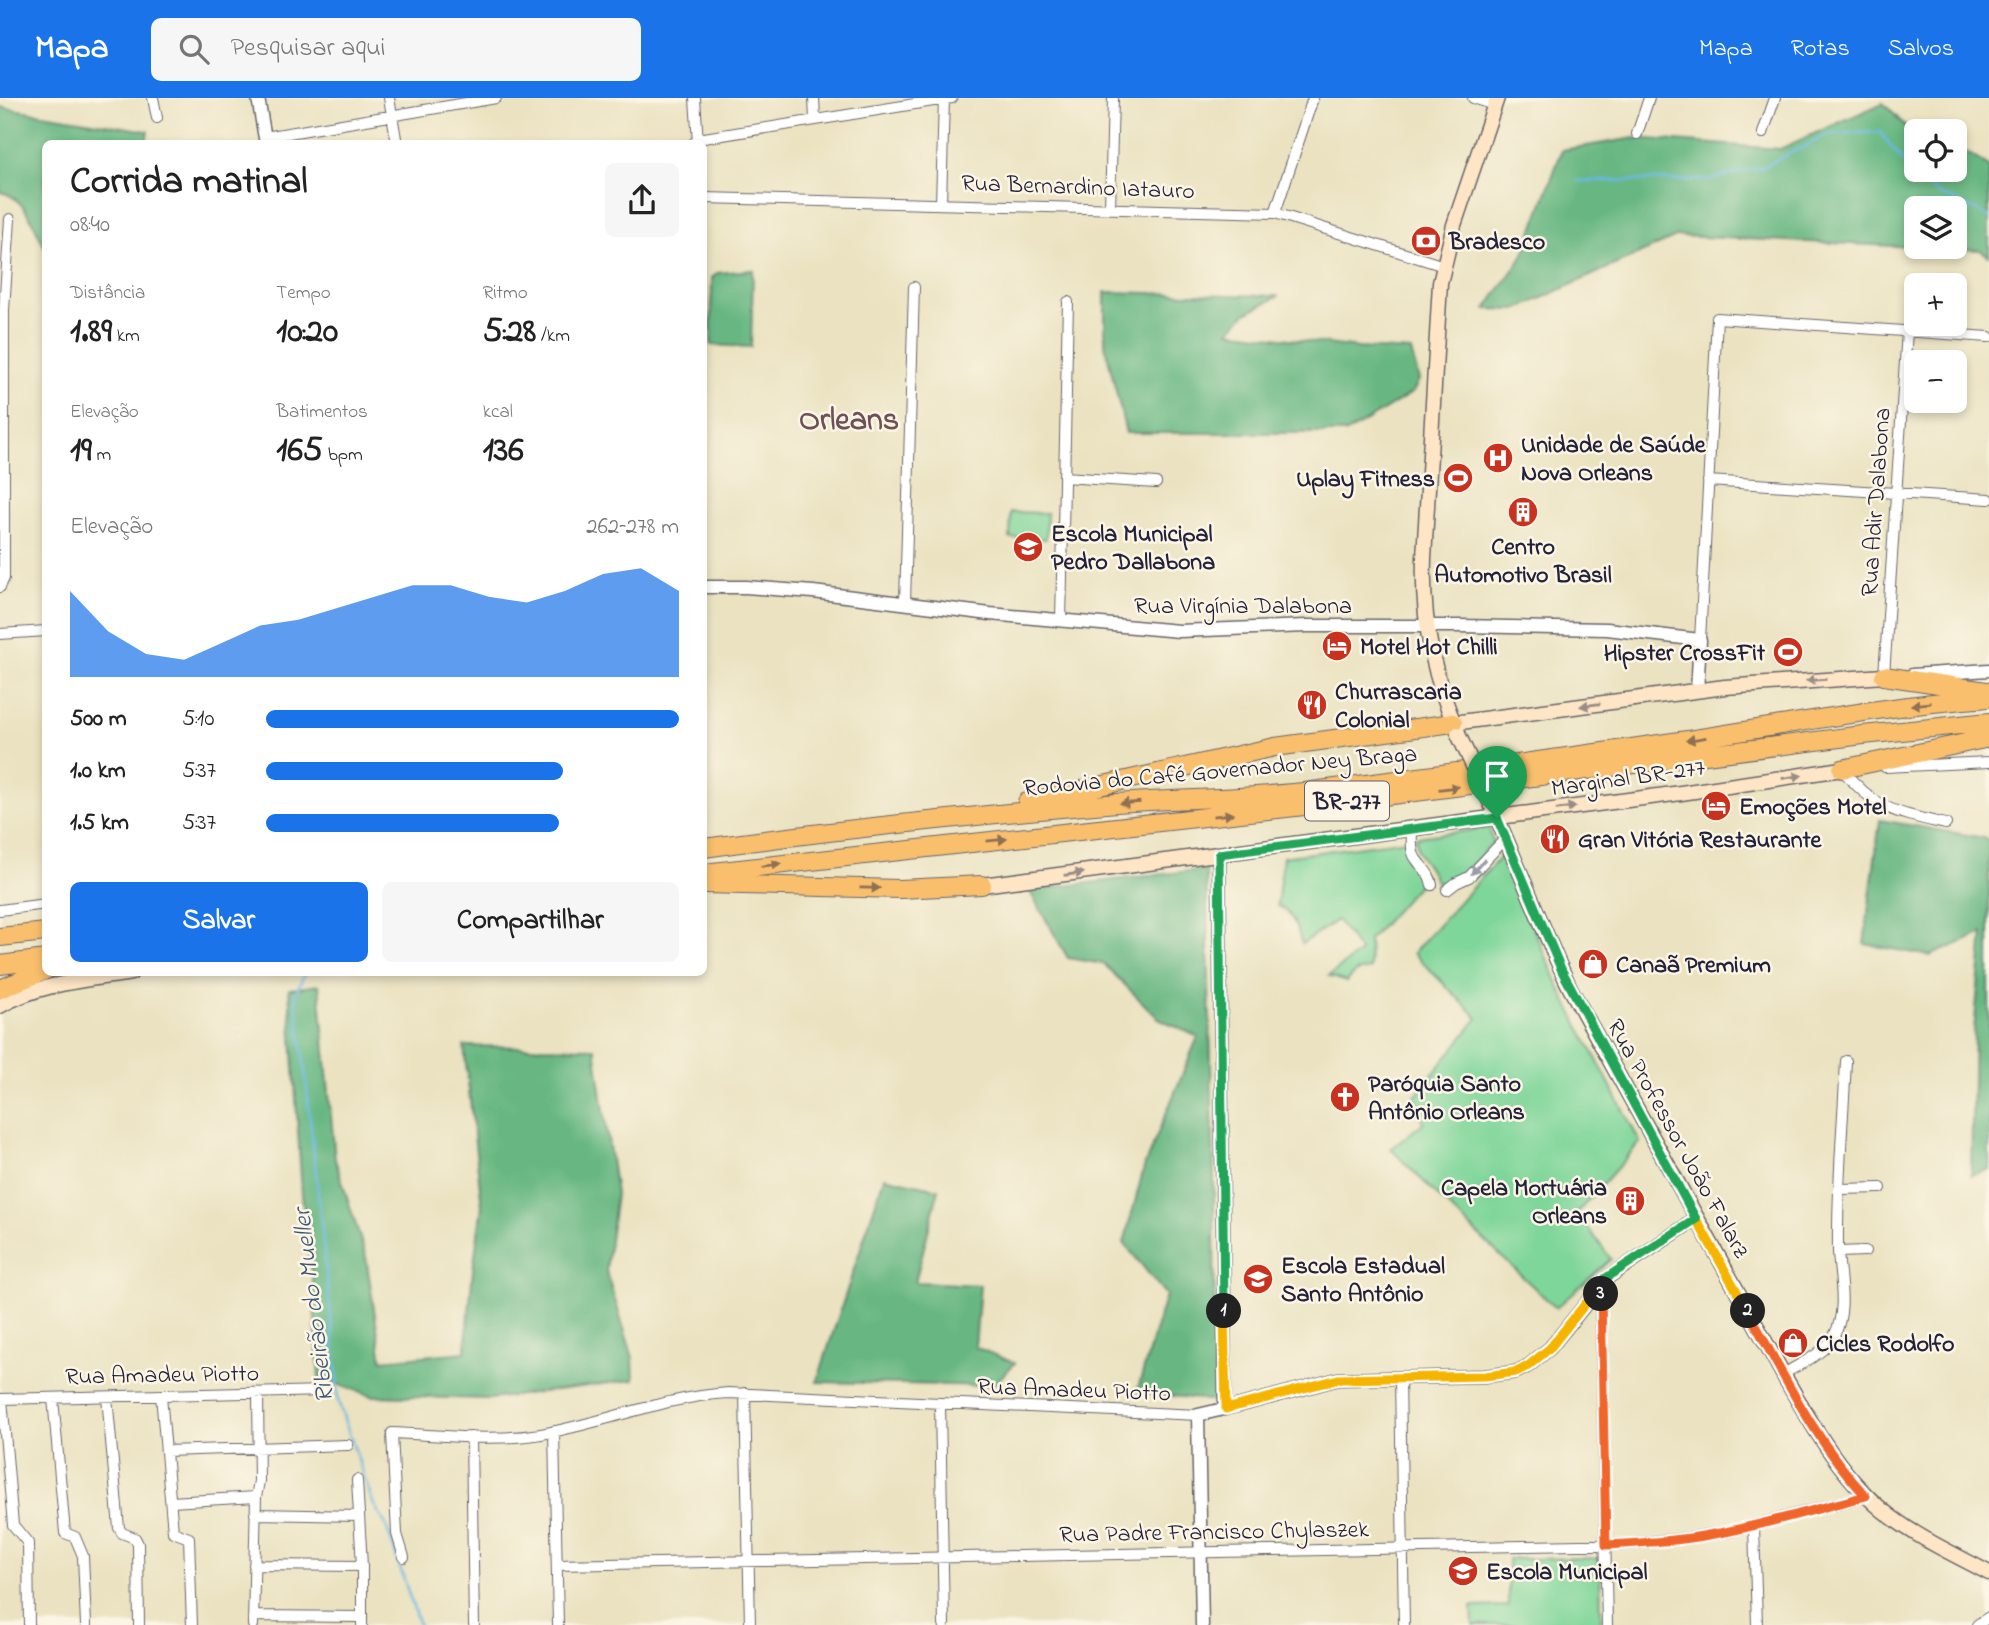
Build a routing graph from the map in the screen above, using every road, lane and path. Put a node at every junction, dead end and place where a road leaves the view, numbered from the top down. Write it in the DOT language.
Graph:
graph roads {
  1 [pos="153,98"];
  2 [pos="258,98"];
  3 [pos="389,98"];
  4 [pos="496,98"];
  5 [pos="695,98"];
  6 [pos="814,98"];
  7 [pos="946,98"];
  8 [pos="1113,98"];
  9 [pos="1313,98"];
  10 [pos="1473,98"];
  11 [pos="1649,98"];
  12 [pos="1775,98"];
  13 [pos="1496,102"];
  14 [pos="392,116"];
  15 [pos="157,118"];
  16 [pos="815,120"];
  17 [pos="1763,133"];
  18 [pos="1637,134"];
  19 [pos="265,140"];
  20 [pos="396,140"];
  21 [pos="696,140"];
  22 [pos="707,140"];
  23 [pos="707,198"];
  24 [pos="941,204"];
  25 [pos="1110,208"];
  26 [pos="1275,213"];
  27 [pos="10,219"];
  28 [pos="1444,266"];
  29 [pos="914,288"];
  30 [pos="1068,302"];
  31 [pos="1904,331"];
  32 [pos="1967,335"];
  33 [pos="1907,336"];
  34 [pos="1989,337"];
  35 [pos="2,348"];
  36 [pos="1064,477"];
  37 [pos="1708,481"];
  38 [pos="1156,483"];
  39 [pos="1896,493"];
  40 [pos="1989,499"];
  41 [pos="0,587"];
  42 [pos="707,587"];
  43 [pos="905,603"];
  44 [pos="1061,621"];
  45 [pos="1427,625"];
  46 [pos="42,631"];
  47 [pos="0,634"];
  48 [pos="1700,640"];
  49 [pos="1989,670"];
  50 [pos="1884,676"];
  51 [pos="1697,691"];
  52 [pos="1989,692"];
  53 [pos="1989,698"];
  54 [pos="1456,728"];
  55 [pos="1988,735"];
  56 [pos="1989,762"];
  57 [pos="1842,769"];
  58 [pos="1494,812"];
  59 [pos="956,818"];
  60 [pos="1946,824"];
  61 [pos="1412,829"];
  62 [pos="1506,838"];
  63 [pos="707,848"];
  64 [pos="1219,854"];
  65 [pos="707,873"];
  66 [pos="707,884"];
  67 [pos="982,886"];
  68 [pos="1432,886"];
  69 [pos="1447,890"];
  70 [pos="42,905"];
  71 [pos="0,910"];
  72 [pos="42,932"];
  73 [pos="0,937"];
  74 [pos="42,960"];
  75 [pos="0,965"];
  76 [pos="42,972"];
  77 [pos="113,976"];
  78 [pos="0,989"];
  79 [pos="0,1006"];
  80 [pos="1846,1061"];
  81 [pos="1881,1188"];
  82 [pos="1840,1189"];
  83 [pos="1696,1219"];
  84 [pos="1865,1251"];
  85 [pos="1838,1252"];
  86 [pos="1600,1284"];
  87 [pos="1783,1374"];
  88 [pos="1400,1377"];
  89 [pos="325,1391"];
  90 [pos="258,1393"];
  91 [pos="745,1393"];
  92 [pos="161,1395"];
  93 [pos="107,1396"];
  94 [pos="53,1398"];
  95 [pos="1,1399"];
  96 [pos="940,1404"];
  97 [pos="1226,1409"];
  98 [pos="1198,1415"];
  99 [pos="554,1432"];
  100 [pos="471,1437"];
  101 [pos="348,1445"];
  102 [pos="258,1449"];
  103 [pos="166,1451"];
  104 [pos="358,1480"];
  105 [pos="1866,1496"];
  106 [pos="256,1497"];
  107 [pos="171,1502"];
  108 [pos="255,1514"];
  109 [pos="359,1516"];
  110 [pos="1754,1526"];
  111 [pos="1606,1545"];
  112 [pos="1403,1549"];
  113 [pos="1200,1553"];
  114 [pos="404,1558"];
  115 [pos="943,1558"];
  116 [pos="749,1561"];
  117 [pos="254,1565"];
  118 [pos="557,1565"];
  119 [pos="362,1566"];
  120 [pos="1989,1573"];
  121 [pos="1989,1617"];
  122 [pos="253,1621"];
  123 [pos="362,1621"];
  124 [pos="29,1625"];
  125 [pos="86,1625"];
  126 [pos="139,1625"];
  127 [pos="192,1625"];
  128 [pos="474,1625"];
  129 [pos="558,1625"];
  130 [pos="750,1625"];
  131 [pos="944,1625"];
  132 [pos="1202,1625"];
  133 [pos="1404,1625"];
  134 [pos="1607,1625"];
  135 [pos="1757,1625"];
  136 [pos="1977,1625"];
  1 -- 15 [label="street"];
  2 -- 19 [label="street"];
  3 -- 14 [label="street"];
  4 -- 14 [label="street"];
  5 -- 21 [label="street"];
  6 -- 16 [label="street"];
  7 -- 16 [label="street"];
  7 -- 24 [label="street"];
  8 -- 25 [label="street"];
  9 -- 26 [label="street"];
  10 -- 13 [label="street"];
  11 -- 18 [label="street"];
  12 -- 17 [label="street"];
  13 -- 28 [label="main road, Rua Professor João Falarz"];
  14 -- 19 [label="street"];
  14 -- 20 [label="street"];
  16 -- 22 [label="street"];
  23 -- 24 [label="street, Rua Bernardino Iatauro"];
  24 -- 25 [label="street, Rua Bernardino Iatauro"];
  25 -- 26 [label="street, Rua Bernardino Iatauro"];
  26 -- 28 [label="street, Rua Bernardino Iatauro"];
  27 -- 35 [label="street"];
  28 -- 45 [label="main road, Rua Professor João Falarz"];
  29 -- 43 [label="street"];
  30 -- 36 [label="street"];
  31 -- 37 [label="street"];
  32 -- 34 [label="street"];
  33 -- 39 [label="street, Rua Adir Dalabona"];
  35 -- 41 [label="street"];
  36 -- 38 [label="street"];
  36 -- 44 [label="street"];
  37 -- 39 [label="street"];
  37 -- 48 [label="street"];
  39 -- 40 [label="street"];
  39 -- 50 [label="street, Rua Adir Dalabona"];
  42 -- 43 [label="street, Rua Virgínia Dalabona"];
  43 -- 44 [label="street, Rua Virgínia Dalabona"];
  44 -- 45 [label="street, Rua Virgínia Dalabona"];
  45 -- 48 [label="street, Rua Virgínia Dalabona"];
  45 -- 54 [label="main road, Rua Professor João Falarz"];
  46 -- 47 [label="street"];
  48 -- 51 [label="street"];
  49 -- 50 [label="street"];
  50 -- 51 [label="main road, one-way"];
  50 -- 52 [label="highway"];
  51 -- 54 [label="main road, one-way"];
  53 -- 59 [label="highway, Rodovia do Café Governador Ney Braga / BR-277, one-way"];
  54 -- 58 [label="main road, Rua Professor João Falarz, bridge"];
  54 -- 59 [label="highway"];
  55 -- 57 [label="highway"];
  65 -- 55 [label="highway, Rodovia do Café Governador Ney Braga / BR-277, one-way"];
  56 -- 57 [label="street, Marginal BR-277"];
  58 -- 57 [label="main road, Marginal BR-277, one-way"];
  57 -- 60 [label="street"];
  58 -- 61 [label="main road, Marginal BR-277"];
  58 -- 62 [label="main road, Rua Professor João Falarz"];
  59 -- 63 [label="highway, Rodovia do Café Governador Ney Braga / BR-277"];
  61 -- 64 [label="main road, Marginal BR-277"];
  61 -- 68 [label="street"];
  62 -- 69 [label="street, one-way"];
  62 -- 83 [label="main road, Rua Professor João Falarz"];
  67 -- 64 [label="main road, Marginal BR-277, one-way"];
  64 -- 97 [label="street"];
  66 -- 67 [label="highway, one-way"];
  70 -- 71 [label="street"];
  72 -- 73 [label="highway"];
  74 -- 75 [label="highway"];
  76 -- 78 [label="highway"];
  77 -- 79 [label="main road"];
  80 -- 82 [label="street"];
  81 -- 82 [label="street"];
  82 -- 85 [label="street"];
  83 -- 86 [label="street, Rua Amadeu Piotto"];
  83 -- 87 [label="main road, Rua Professor João Falarz"];
  84 -- 85 [label="street"];
  85 -- 87 [label="street"];
  86 -- 88 [label="street, Rua Amadeu Piotto"];
  86 -- 111 [label="street"];
  87 -- 105 [label="main road, Rua Professor João Falarz"];
  88 -- 97 [label="street, Rua Amadeu Piotto"];
  88 -- 112 [label="street"];
  89 -- 90 [label="street, Rua Amadeu Piotto"];
  90 -- 92 [label="street, Rua Amadeu Piotto"];
  90 -- 102 [label="street"];
  91 -- 96 [label="street, Rua Amadeu Piotto"];
  91 -- 99 [label="street, Rua Amadeu Piotto"];
  91 -- 116 [label="street"];
  92 -- 93 [label="street, Rua Amadeu Piotto"];
  92 -- 103 [label="street"];
  93 -- 94 [label="street, Rua Amadeu Piotto"];
  93 -- 126 [label="street"];
  94 -- 95 [label="street, Rua Amadeu Piotto"];
  94 -- 125 [label="street"];
  95 -- 124 [label="street"];
  96 -- 98 [label="street, Rua Amadeu Piotto"];
  96 -- 115 [label="street"];
  97 -- 98 [label="street, Rua Amadeu Piotto"];
  98 -- 113 [label="street"];
  99 -- 100 [label="street, Rua Amadeu Piotto"];
  99 -- 118 [label="street"];
  100 -- 114 [label="street, Rua Amadeu Piotto"];
  100 -- 128 [label="street"];
  101 -- 102 [label="street"];
  102 -- 103 [label="street"];
  102 -- 106 [label="street"];
  103 -- 107 [label="street"];
  104 -- 109 [label="street"];
  105 -- 110 [label="street, Rua Padre Francisco Chylaszek"];
  105 -- 120 [label="main road, Rua Professor João Falarz"];
  106 -- 107 [label="street"];
  106 -- 108 [label="street"];
  107 -- 127 [label="street"];
  108 -- 109 [label="street"];
  108 -- 117 [label="street"];
  109 -- 119 [label="street"];
  110 -- 111 [label="street, Rua Padre Francisco Chylaszek"];
  110 -- 135 [label="street"];
  111 -- 112 [label="street, Rua Padre Francisco Chylaszek"];
  111 -- 134 [label="street"];
  112 -- 113 [label="street, Rua Padre Francisco Chylaszek"];
  112 -- 133 [label="street"];
  113 -- 115 [label="street, Rua Padre Francisco Chylaszek"];
  113 -- 132 [label="street"];
  115 -- 116 [label="street, Rua Padre Francisco Chylaszek"];
  115 -- 131 [label="street"];
  116 -- 118 [label="street, Rua Padre Francisco Chylaszek"];
  116 -- 130 [label="street"];
  117 -- 119 [label="street"];
  117 -- 122 [label="street"];
  118 -- 129 [label="street"];
  119 -- 123 [label="street"];
  121 -- 136 [label="street"];
  122 -- 123 [label="street"];
}
